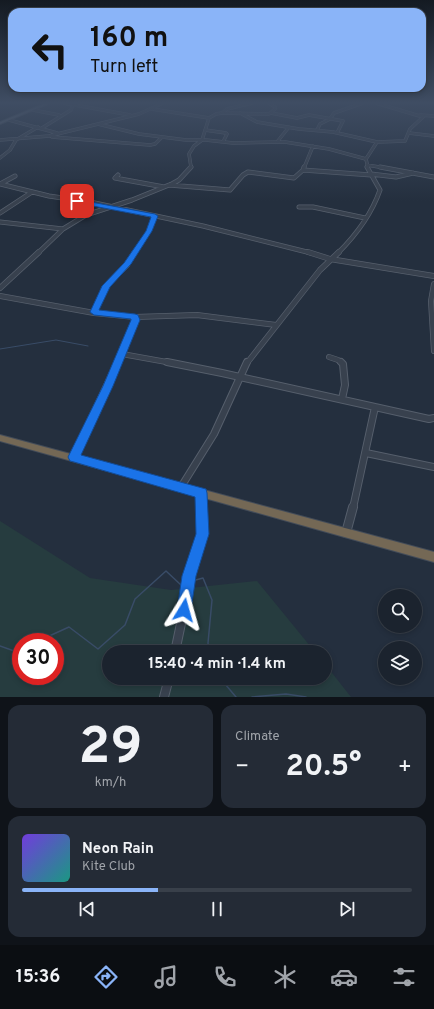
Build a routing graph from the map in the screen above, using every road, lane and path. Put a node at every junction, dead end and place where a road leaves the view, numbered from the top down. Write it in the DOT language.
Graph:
graph roads {
  1 [pos="24,136"];
  2 [pos="49,136"];
  3 [pos="153,136"];
  4 [pos="203,136"];
  5 [pos="226,136"];
  6 [pos="282,136"];
  7 [pos="348,136"];
  8 [pos="407,136"];
  9 [pos="162,137"];
  10 [pos="0,140"];
  11 [pos="16,140"];
  12 [pos="202,140"];
  13 [pos="223,142"];
  14 [pos="277,142"];
  15 [pos="377,142"];
  16 [pos="313,146"];
  17 [pos="0,158"];
  18 [pos="366,159"];
  19 [pos="367,165"];
  20 [pos="303,170"];
  21 [pos="415,172"];
  22 [pos="118,175"];
  23 [pos="371,175"];
  24 [pos="15,176"];
  25 [pos="434,177"];
  26 [pos="0,184"];
  27 [pos="170,185"];
  28 [pos="165,187"];
  29 [pos="32,192"];
  30 [pos="299,206"];
  31 [pos="112,207"];
  32 [pos="0,213"];
  33 [pos="155,216"];
  34 [pos="365,218"];
  35 [pos="0,222"];
  36 [pos="63,229"];
  37 [pos="330,259"];
  38 [pos="434,276"];
  39 [pos="434,284"];
  40 [pos="0,288"];
  41 [pos="0,296"];
  42 [pos="94,312"];
  43 [pos="135,316"];
  44 [pos="276,325"];
  45 [pos="434,341"];
  46 [pos="434,351"];
  47 [pos="122,354"];
  48 [pos="329,357"];
  49 [pos="240,377"];
  50 [pos="342,399"];
  51 [pos="375,407"];
  52 [pos="434,418"];
  53 [pos="0,438"];
  54 [pos="366,453"];
  55 [pos="74,457"];
  56 [pos="434,467"];
  57 [pos="181,487"];
  58 [pos="201,493"];
  59 [pos="346,533"];
  60 [pos="434,557"];
  61 [pos="176,645"];
  62 [pos="167,685"];
  63 [pos="164,697"];
  1 -- 11 [label="street"];
  2 -- 9 [label="street"];
  2 -- 11 [label="street"];
  3 -- 9 [label="street"];
  4 -- 12 [label="street"];
  5 -- 13 [label="street"];
  6 -- 14 [label="street"];
  7 -- 15 [label="street"];
  8 -- 15 [label="street"];
  9 -- 12 [label="street"];
  10 -- 11 [label="street"];
  11 -- 17 [label="street"];
  12 -- 13 [label="street"];
  12 -- 27 [label="street"];
  13 -- 14 [label="street"];
  14 -- 16 [label="street"];
  15 -- 18 [label="street"];
  16 -- 18 [label="street"];
  16 -- 20 [label="street"];
  18 -- 19 [label="street"];
  19 -- 21 [label="street"];
  19 -- 23 [label="street"];
  20 -- 23 [label="street"];
  20 -- 27 [label="street"];
  21 -- 23 [label="street"];
  21 -- 25 [label="street"];
  22 -- 28 [label="street"];
  23 -- 34 [label="street"];
  24 -- 26 [label="street"];
  26 -- 29 [label="street"];
  27 -- 28 [label="street"];
  28 -- 31 [label="street"];
  29 -- 31 [label="street"];
  29 -- 32 [label="street"];
  30 -- 34 [label="street"];
  31 -- 33 [label="street"];
  31 -- 36 [label="street"];
  33 -- 37 [label="street"];
  33 -- 42 [label="street"];
  34 -- 37 [label="street"];
  35 -- 36 [label="street"];
  36 -- 40 [label="street"];
  37 -- 38 [label="street"];
  37 -- 44 [label="street"];
  39 -- 45 [label="street"];
  41 -- 42 [label="street"];
  42 -- 43 [label="street"];
  43 -- 44 [label="street"];
  43 -- 47 [label="street"];
  44 -- 49 [label="street"];
  45 -- 46 [label="street"];
  47 -- 49 [label="street"];
  47 -- 55 [label="street"];
  48 -- 50 [label="street"];
  49 -- 50 [label="street"];
  49 -- 57 [label="street"];
  50 -- 51 [label="street"];
  51 -- 52 [label="street"];
  51 -- 54 [label="street"];
  53 -- 55 [label="highway"];
  54 -- 56 [label="street"];
  54 -- 59 [label="street"];
  55 -- 57 [label="highway"];
  57 -- 58 [label="highway"];
  58 -- 59 [label="highway"];
  58 -- 61 [label="street"];
  59 -- 60 [label="highway"];
  62 -- 63 [label="street"];
}
